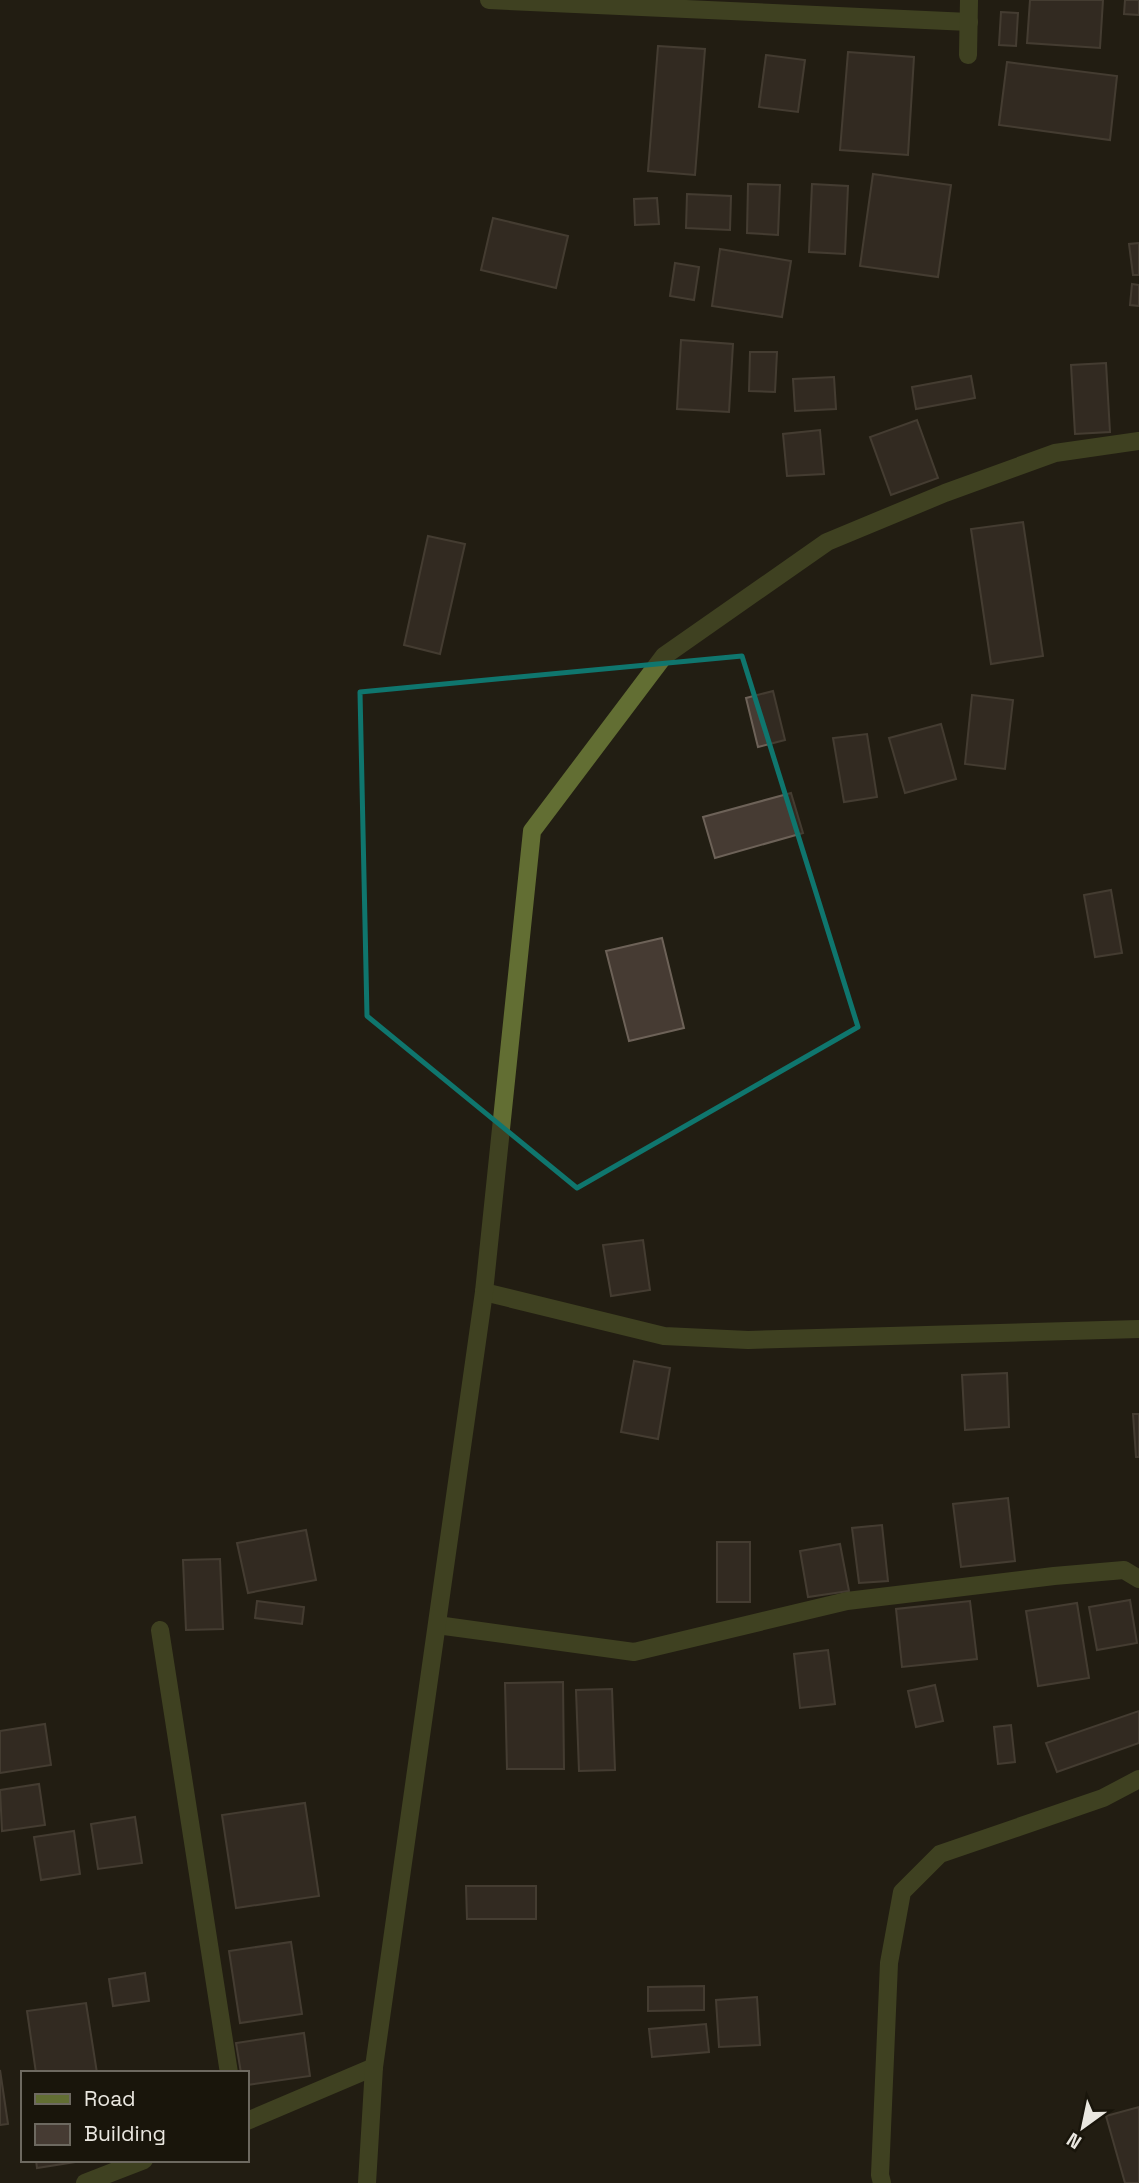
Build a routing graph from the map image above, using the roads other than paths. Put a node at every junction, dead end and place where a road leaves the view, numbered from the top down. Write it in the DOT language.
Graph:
graph roads {
  1 [pos="489,0"];
  2 [pos="969,0"];
  3 [pos="968,22"];
  4 [pos="968,55"];
  5 [pos="1139,441"];
  6 [pos="484,1292"];
  7 [pos="1139,1329"];
  8 [pos="1139,1578"];
  9 [pos="437,1625"];
  10 [pos="160,1630"];
  11 [pos="1139,1779"];
  12 [pos="374,2067"];
  13 [pos="229,2071"];
  14 [pos="248,2121"];
  15 [pos="140,2162"];
  16 [pos="85,2183"];
  17 [pos="367,2183"];
  18 [pos="882,2183"];
  1 -- 3 [label="street"];
  2 -- 3 [label="street"];
  3 -- 4 [label="street"];
  5 -- 6 [label="street"];
  6 -- 7 [label="street"];
  6 -- 9 [label="street"];
  8 -- 9 [label="street"];
  9 -- 12 [label="street"];
  10 -- 13 [label="street"];
  11 -- 18 [label="street"];
  12 -- 14 [label="street"];
  12 -- 17 [label="street"];
  15 -- 16 [label="street"];
}
